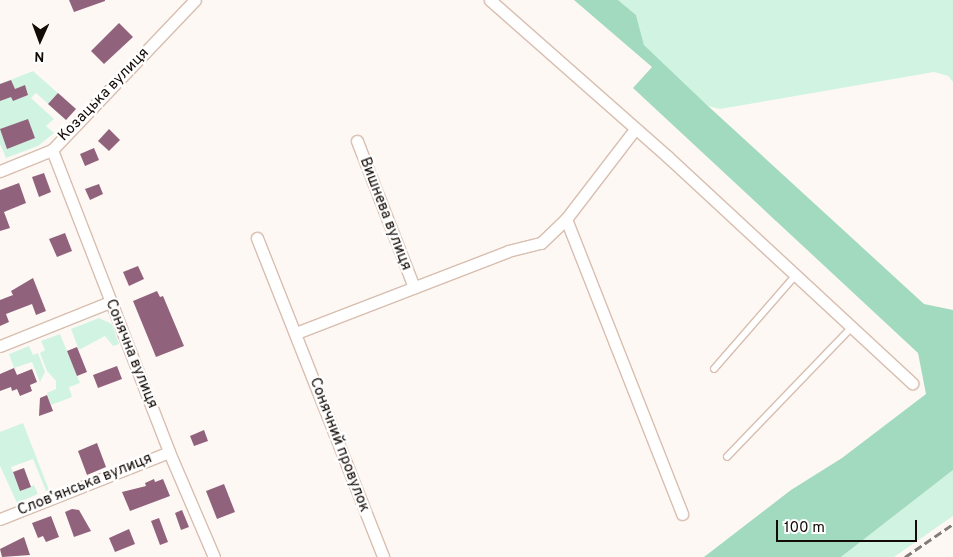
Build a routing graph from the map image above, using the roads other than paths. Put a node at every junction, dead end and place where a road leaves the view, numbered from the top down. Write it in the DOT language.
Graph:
graph roads {
  1 [pos="195,0"];
  2 [pos="490,0"];
  3 [pos="635,130"];
  4 [pos="357,141"];
  5 [pos="52,150"];
  6 [pos="0,171"];
  7 [pos="566,219"];
  8 [pos="257,238"];
  9 [pos="796,275"];
  10 [pos="414,287"];
  11 [pos="110,302"];
  12 [pos="852,327"];
  13 [pos="296,333"];
  14 [pos="0,346"];
  15 [pos="714,370"];
  16 [pos="912,383"];
  17 [pos="169,452"];
  18 [pos="727,457"];
  19 [pos="682,514"];
  20 [pos="0,519"];
  21 [pos="214,557"];
  22 [pos="383,557"];
  1 -- 5 [label="street, Козацька вулиця"];
  2 -- 3 [label="street"];
  3 -- 7 [label="street"];
  3 -- 9 [label="street"];
  4 -- 10 [label="street, Вишнева вулиця"];
  5 -- 6 [label="street, Козацька вулиця"];
  5 -- 11 [label="street, Сонячна вулиця"];
  7 -- 10 [label="street"];
  7 -- 19 [label="street"];
  8 -- 13 [label="street, Сонячний провулок"];
  9 -- 12 [label="street"];
  9 -- 15 [label="lane"];
  10 -- 13 [label="street"];
  11 -- 14 [label="street"];
  11 -- 17 [label="street, Сонячна вулиця"];
  12 -- 16 [label="street"];
  12 -- 18 [label="lane"];
  13 -- 22 [label="street, Сонячний провулок"];
  17 -- 20 [label="street, Словʼянська вулиця"];
  17 -- 21 [label="street, Сонячна вулиця"];
}
